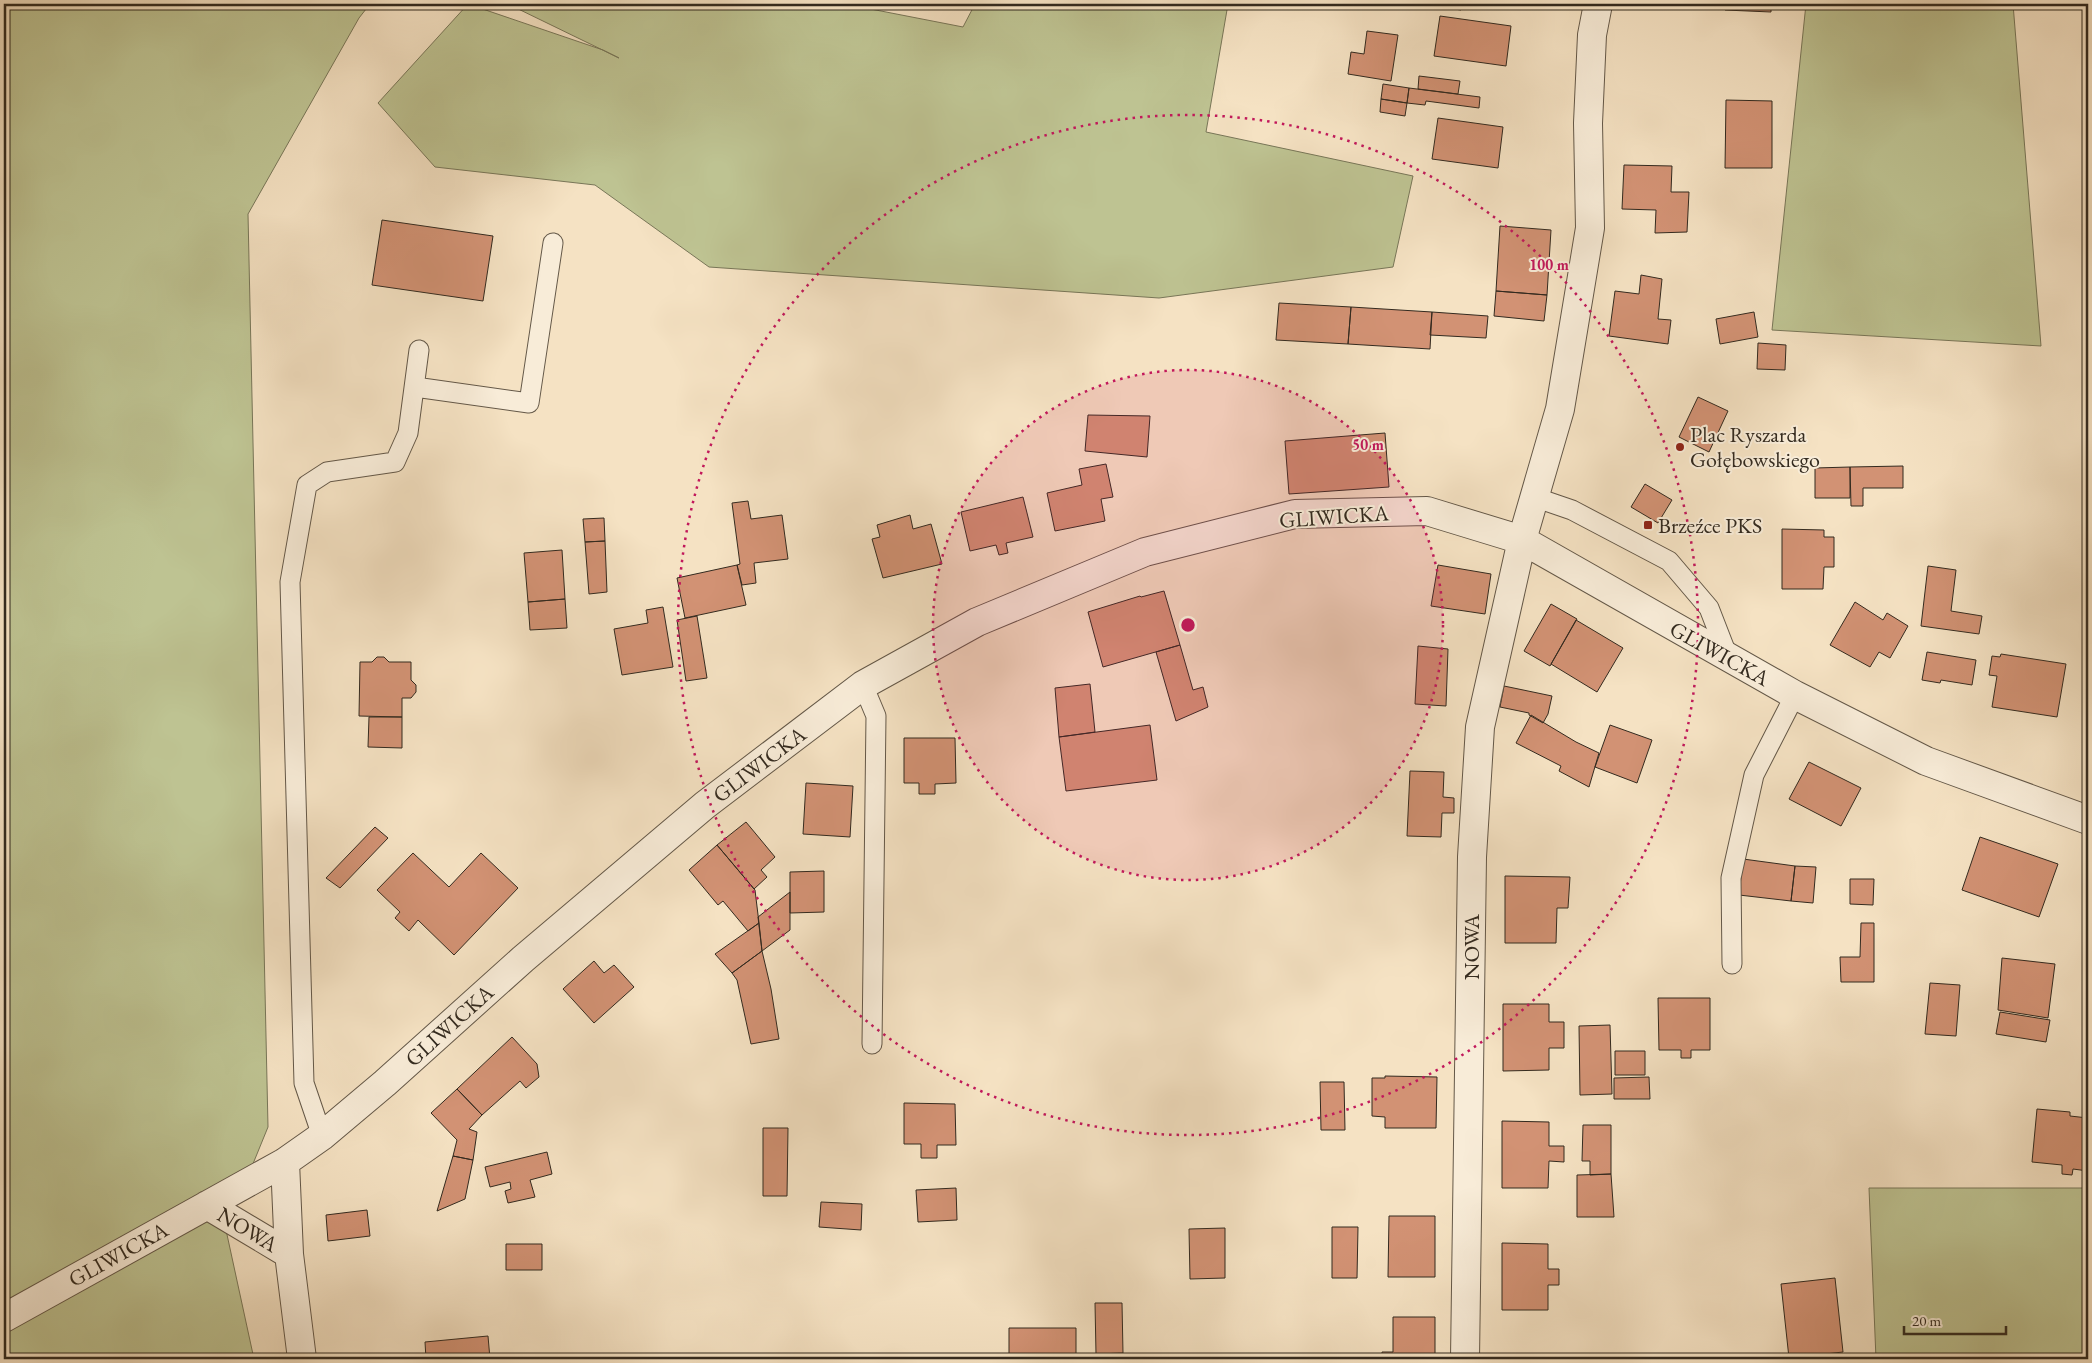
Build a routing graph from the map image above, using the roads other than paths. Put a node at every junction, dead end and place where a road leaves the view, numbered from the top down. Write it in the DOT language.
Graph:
graph roads {
  1 [pos="1598,4"];
  2 [pos="553,243"];
  3 [pos="420,350"];
  4 [pos="414,387"];
  5 [pos="1534,497"];
  6 [pos="1522,540"];
  7 [pos="1728,657"];
  8 [pos="862,685"];
  9 [pos="1795,695"];
  10 [pos="2088,820"];
  11 [pos="1732,964"];
  12 [pos="872,1044"];
  13 [pos="322,1136"];
  14 [pos="285,1162"];
  15 [pos="207,1205"];
  16 [pos="289,1254"];
  17 [pos="4,1318"];
  18 [pos="302,1359"];
  19 [pos="1465,1359"];
  1 -- 5 [label="street, NOWA"];
  2 -- 4 [label="lane"];
  3 -- 4 [label="lane"];
  4 -- 13 [label="lane"];
  5 -- 6 [label="street, NOWA"];
  5 -- 7 [label="lane"];
  6 -- 7 [label="street, GLIWICKA"];
  6 -- 8 [label="street, GLIWICKA"];
  6 -- 19 [label="street, NOWA"];
  7 -- 9 [label="street, GLIWICKA"];
  8 -- 12 [label="lane"];
  8 -- 13 [label="street, GLIWICKA"];
  9 -- 10 [label="street, GLIWICKA"];
  9 -- 11 [label="lane, GLIWICKA"];
  13 -- 14 [label="street, GLIWICKA"];
  14 -- 15 [label="street, GLIWICKA"];
  14 -- 16 [label="street, NOWA"];
  15 -- 16 [label="street, NOWA"];
  15 -- 17 [label="street, GLIWICKA"];
  16 -- 18 [label="street, NOWA"];
}
